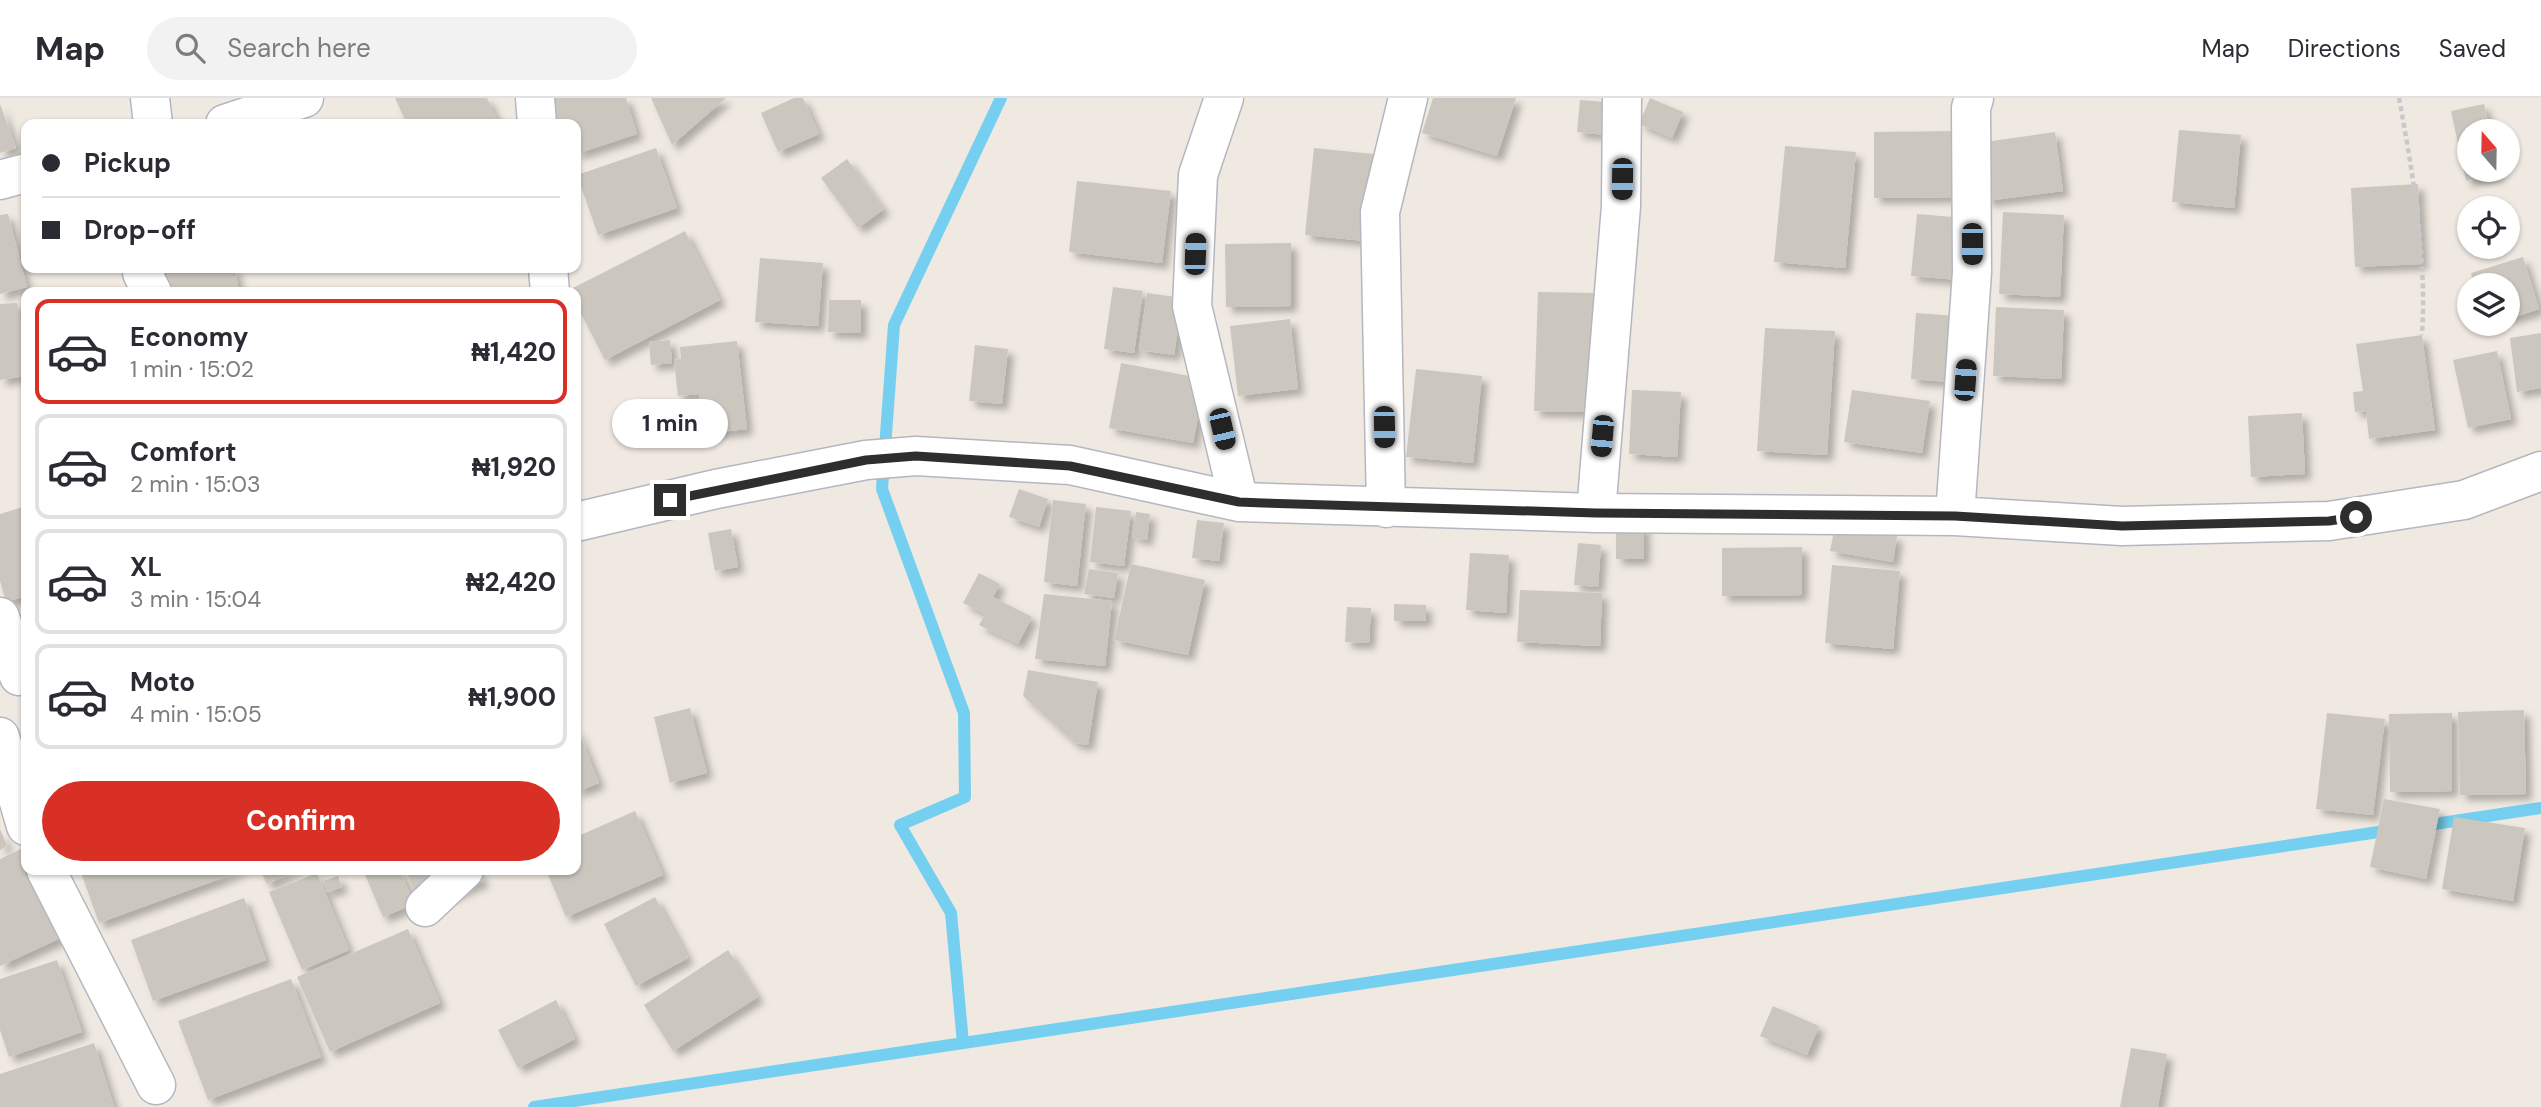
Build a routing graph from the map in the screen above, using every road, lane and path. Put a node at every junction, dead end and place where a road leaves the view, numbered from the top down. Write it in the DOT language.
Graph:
graph roads {
  1 [pos="150,98"];
  2 [pos="304,98"];
  3 [pos="534,98"];
  4 [pos="1224,98"];
  5 [pos="1408,98"];
  6 [pos="1622,98"];
  7 [pos="1975,98"];
  8 [pos="2399,98"];
  9 [pos="152,119"];
  10 [pos="240,119"];
  11 [pos="536,119"];
  12 [pos="21,174"];
  13 [pos="0,180"];
  14 [pos="2422,335"];
  15 [pos="2541,471"];
  16 [pos="1239,502"];
  17 [pos="1386,508"];
  18 [pos="1596,513"];
  19 [pos="1955,516"];
  20 [pos="581,521"];
  21 [pos="0,617"];
  22 [pos="15,679"];
  23 [pos="0,737"];
  24 [pos="21,809"];
  25 [pos="49,875"];
  26 [pos="459,875"];
  27 [pos="425,907"];
  28 [pos="156,1085"];
  1 -- 9 [label="street"];
  2 -- 10 [label="street"];
  3 -- 11 [label="street"];
  4 -- 16 [label="street"];
  5 -- 17 [label="street"];
  6 -- 18 [label="street"];
  7 -- 19 [label="street"];
  8 -- 14 [label="path"];
  12 -- 13 [label="street"];
  15 -- 19 [label="street"];
  16 -- 17 [label="street"];
  16 -- 20 [label="street"];
  17 -- 18 [label="street"];
  18 -- 19 [label="street"];
  21 -- 22 [label="street"];
  23 -- 24 [label="street"];
  25 -- 28 [label="street"];
  26 -- 27 [label="street"];
}
